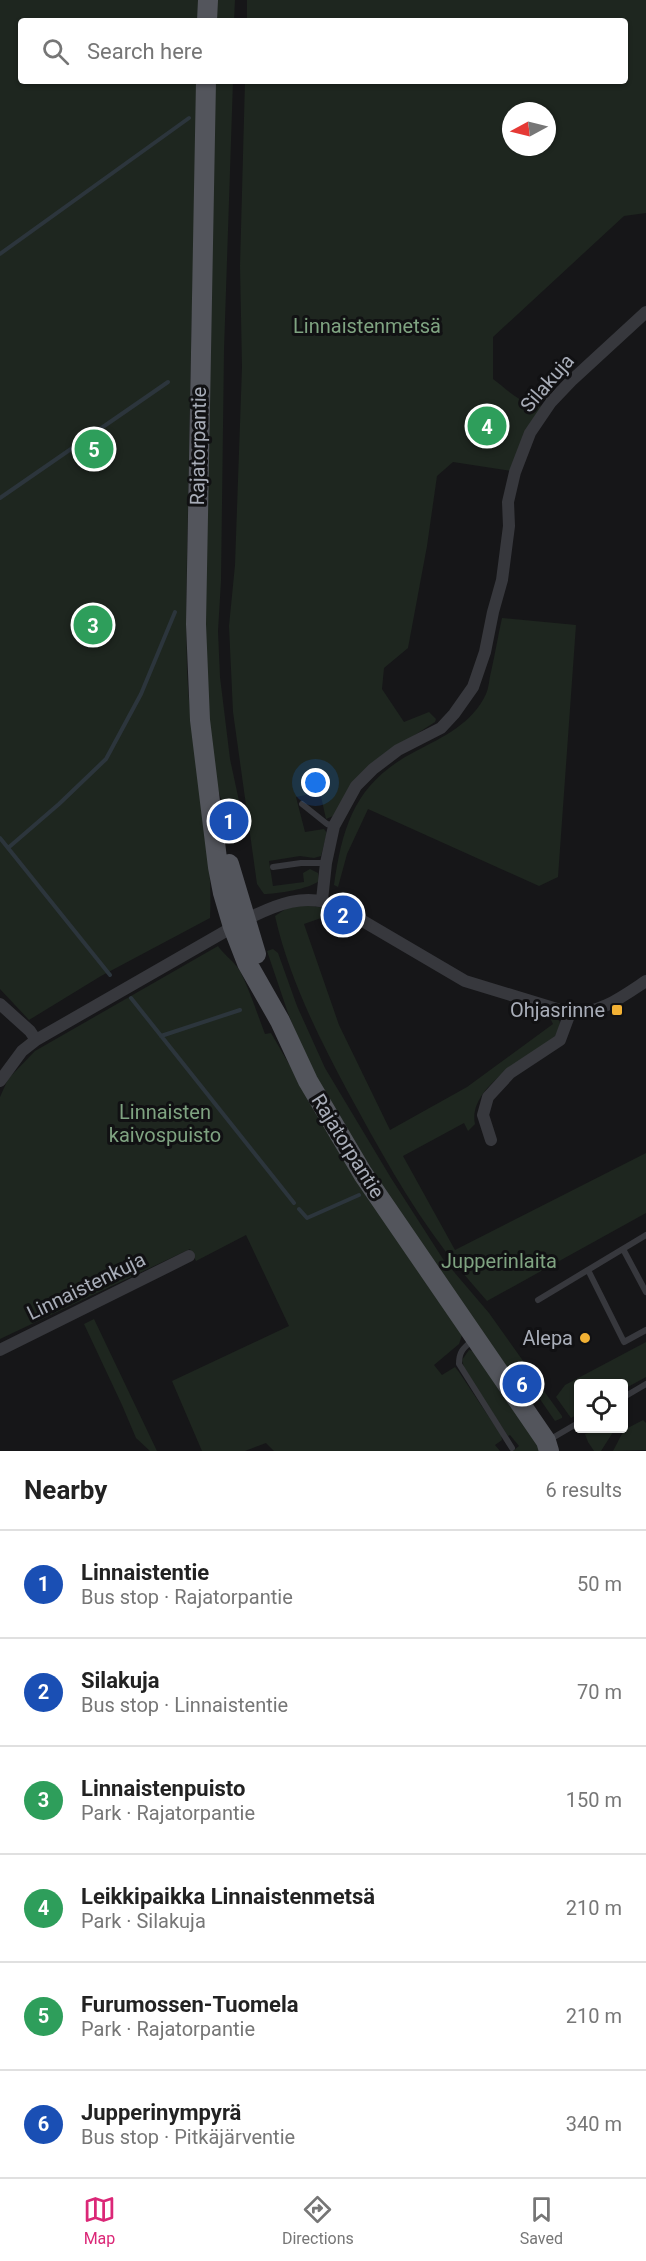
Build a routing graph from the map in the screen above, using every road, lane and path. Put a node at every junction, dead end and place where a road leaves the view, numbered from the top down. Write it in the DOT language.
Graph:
graph roads {
  1 [pos="208,0"];
  2 [pos="207,18"];
  3 [pos="206,84"];
  4 [pos="646,312"];
  5 [pos="303,804"];
  6 [pos="334,826"];
  7 [pos="326,863"];
  8 [pos="273,867"];
  9 [pos="322,900"];
  10 [pos="239,923"];
  11 [pos="646,981"];
  12 [pos="0,1004"];
  13 [pos="570,1013"];
  14 [pos="36,1040"];
  15 [pos="0,1081"];
  16 [pos="491,1140"];
  17 [pos="646,1235"];
  18 [pos="623,1249"];
  19 [pos="189,1257"];
  20 [pos="588,1270"];
  21 [pos="646,1292"];
  22 [pos="538,1300"];
  23 [pos="646,1330"];
  24 [pos="475,1339"];
  25 [pos="0,1350"];
  26 [pos="646,1384"];
  27 [pos="628,1395"];
  28 [pos="574,1428"];
  29 [pos="512,1448"];
  30 [pos="552,1448"];
  1 -- 2 [label="main road"];
  3 -- 10 [label="main road, Rajatorpantie"];
  4 -- 6 [label="street, Silakuja"];
  5 -- 6 [label="lane"];
  6 -- 7 [label="street, Silakuja"];
  7 -- 8 [label="lane"];
  7 -- 9 [label="street, Silakuja"];
  9 -- 10 [label="street"];
  9 -- 13 [label="street"];
  10 -- 14 [label="street"];
  10 -- 24 [label="main road, Rajatorpantie"];
  11 -- 13 [label="street"];
  12 -- 14 [label="street"];
  13 -- 16 [label="street"];
  14 -- 15 [label="street"];
  17 -- 18 [label="lane"];
  18 -- 20 [label="lane"];
  18 -- 21 [label="lane"];
  19 -- 25 [label="street, Linnaistenkuja"];
  20 -- 22 [label="lane"];
  20 -- 23 [label="lane"];
  24 -- 29 [label="lane"];
  24 -- 30 [label="main road, Rajatorpantie"];
  26 -- 27 [label="lane"];
  28 -- 30 [label="lane"];
}
